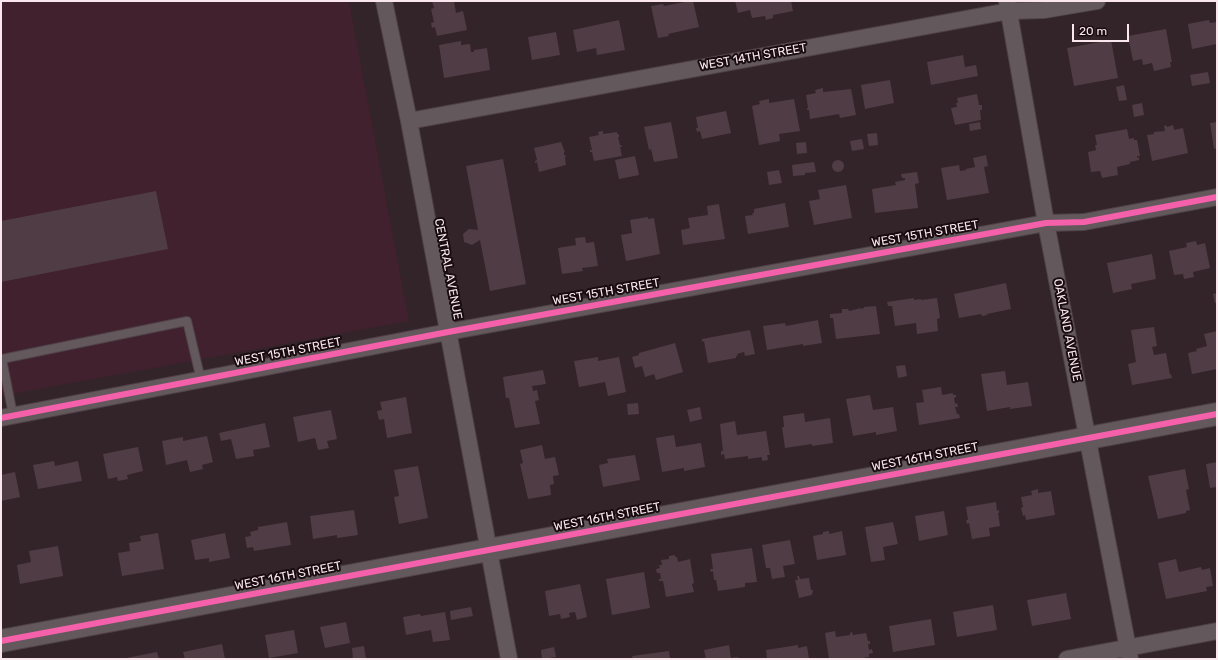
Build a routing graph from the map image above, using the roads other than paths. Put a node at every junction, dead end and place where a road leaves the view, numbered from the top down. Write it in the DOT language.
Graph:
graph roads {
  1 [pos="384,1"];
  2 [pos="1097,1"];
  3 [pos="1008,6"];
  4 [pos="409,120"];
  5 [pos="1217,197"];
  6 [pos="1046,223"];
  7 [pos="448,332"];
  8 [pos="201,380"];
  9 [pos="1217,414"];
  10 [pos="7,416"];
  11 [pos="1087,438"];
  12 [pos="489,550"];
  13 [pos="1217,631"];
  14 [pos="1,641"];
  15 [pos="1128,653"];
  16 [pos="509,659"];
  17 [pos="1067,659"];
  1 -- 4 [label="street, CENTRAL AVENUE"];
  2 -- 3 [label="street, WEST 14TH STREET"];
  3 -- 4 [label="street, WEST 14TH STREET"];
  3 -- 6 [label="street, OAKLAND AVENUE"];
  4 -- 7 [label="street, CENTRAL AVENUE"];
  5 -- 6 [label="street, WEST 15TH STREET"];
  6 -- 7 [label="street, WEST 15TH STREET"];
  6 -- 11 [label="street, OAKLAND AVENUE"];
  7 -- 8 [label="street, WEST 15TH STREET"];
  7 -- 12 [label="street, CENTRAL AVENUE"];
  8 -- 10 [label="street, WEST 15TH STREET"];
  8 -- 10 [label="lane"];
  9 -- 11 [label="street, WEST 16TH STREET"];
  11 -- 12 [label="street, WEST 16TH STREET"];
  11 -- 15 [label="street, OAKLAND AVENUE"];
  12 -- 14 [label="street, WEST 16TH STREET"];
  12 -- 16 [label="street, CENTRAL AVENUE"];
  13 -- 15 [label="street"];
  15 -- 17 [label="street"];
}
